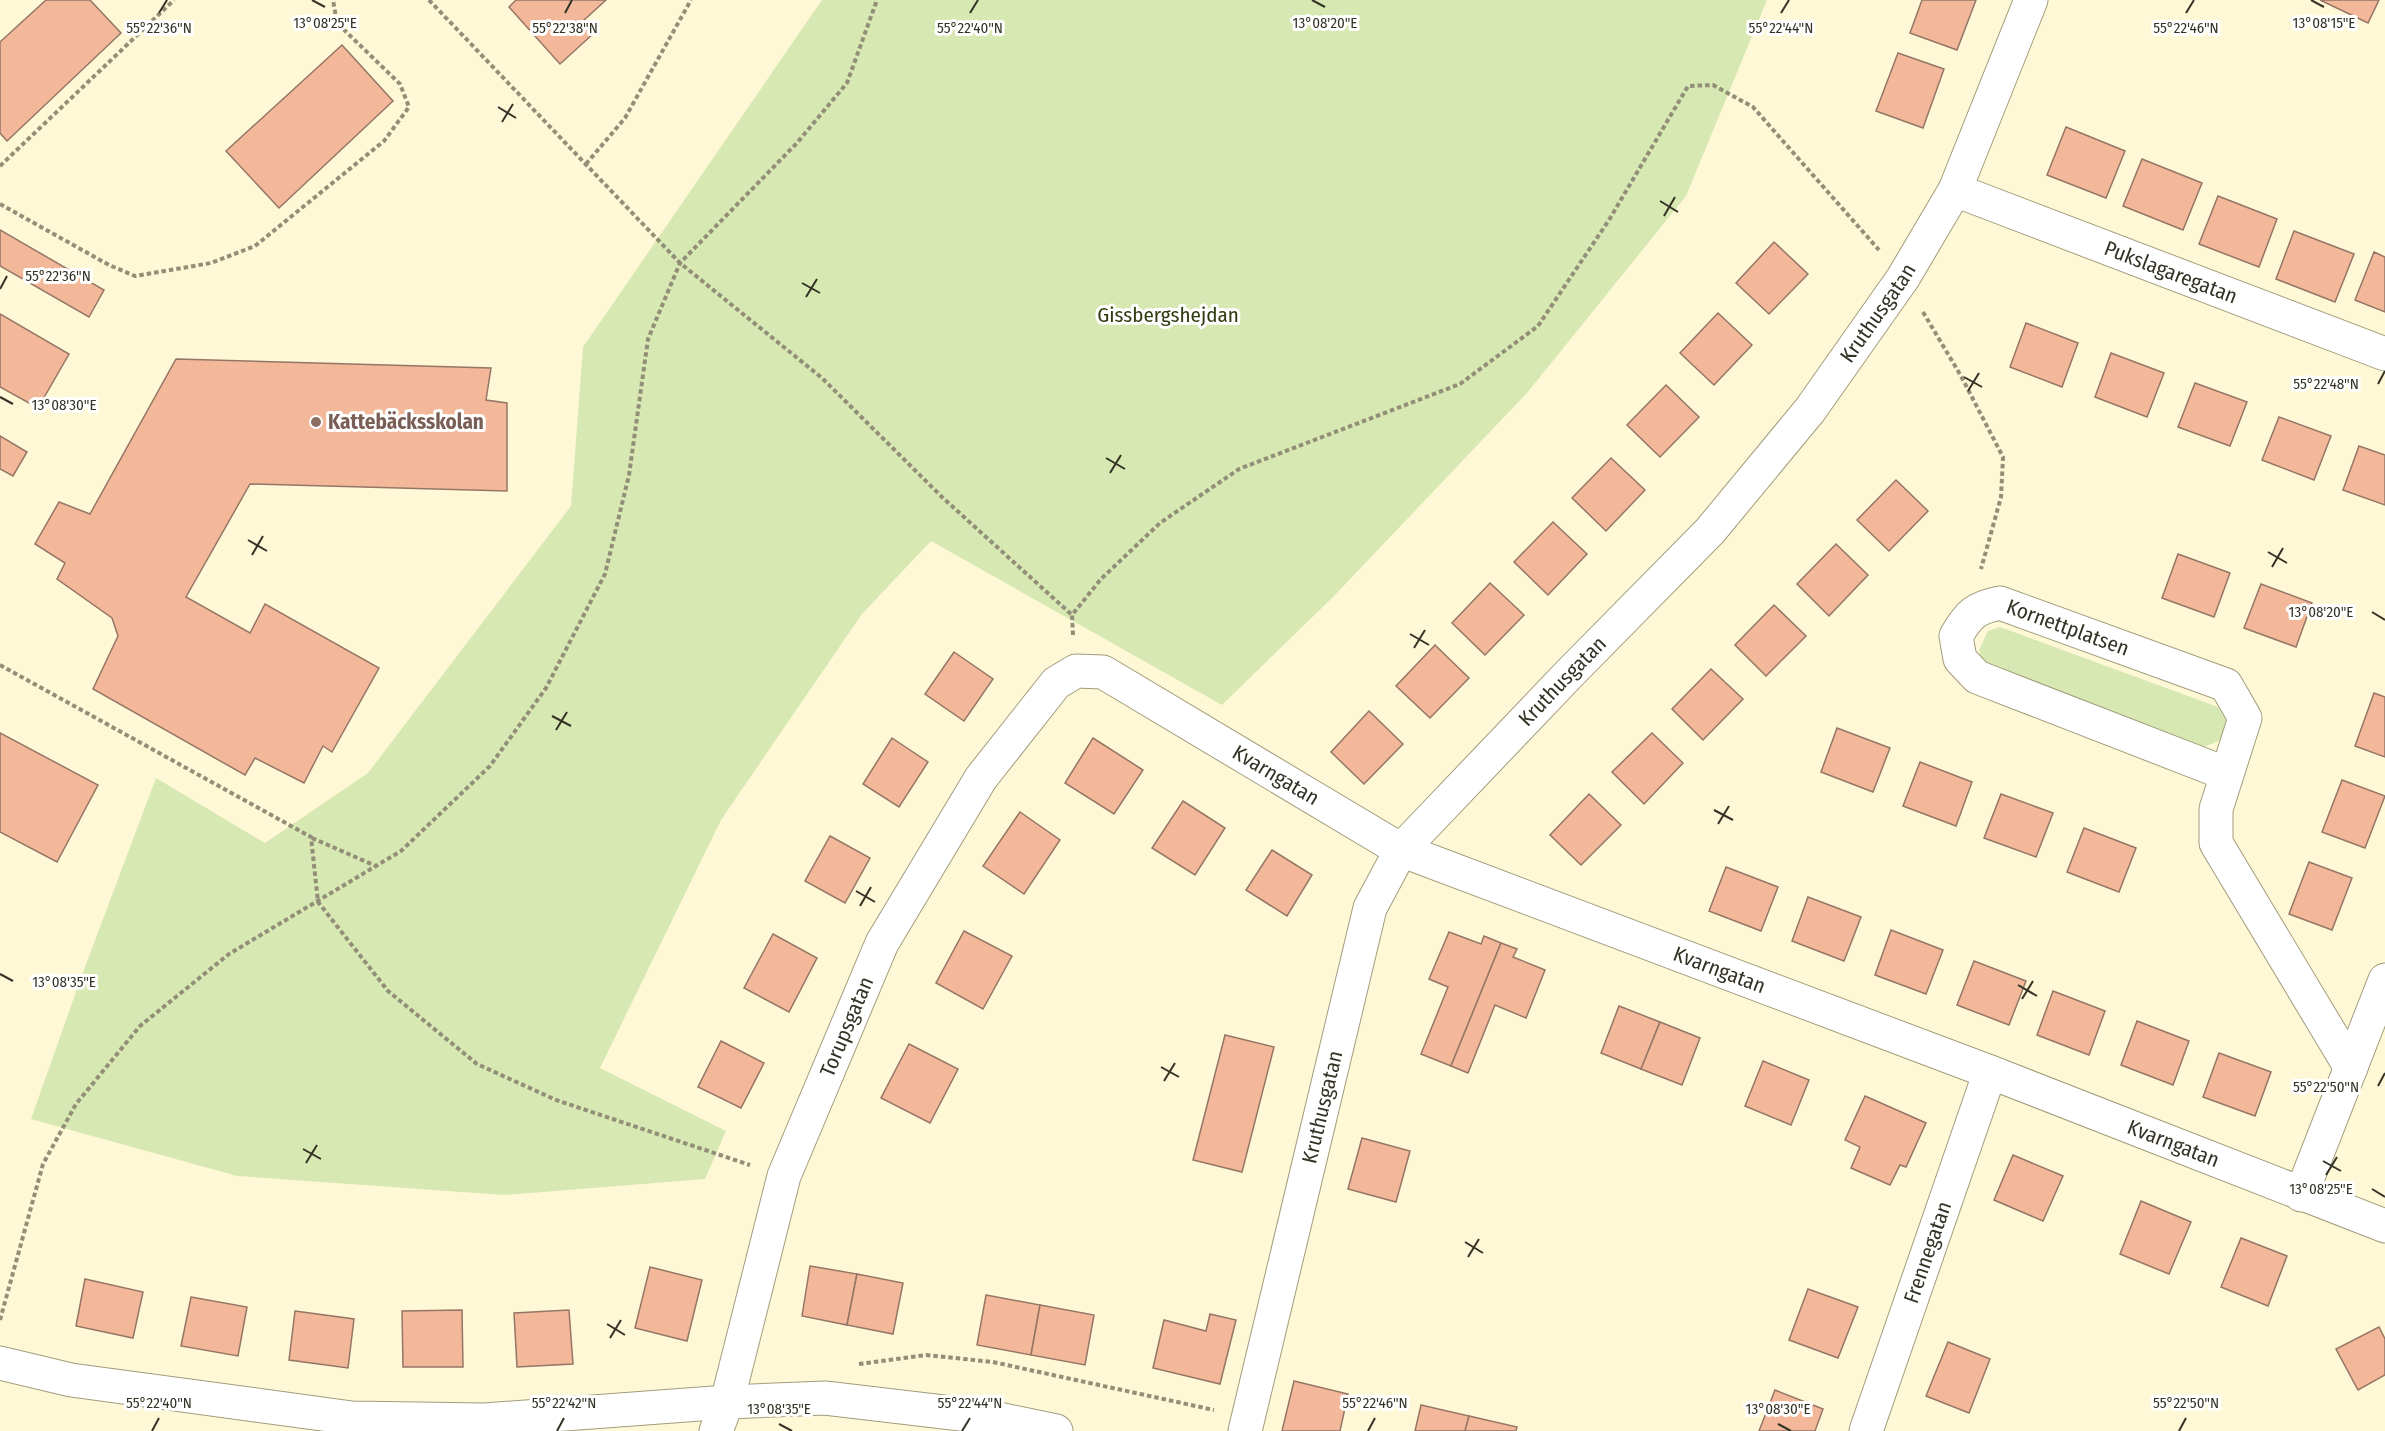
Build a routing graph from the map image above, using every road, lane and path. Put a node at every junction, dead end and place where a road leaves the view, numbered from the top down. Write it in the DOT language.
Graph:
graph roads {
  1 [pos="174,0"];
  2 [pos="333,0"];
  3 [pos="429,0"];
  4 [pos="691,0"];
  5 [pos="878,0"];
  6 [pos="2031,0"];
  7 [pos="586,164"];
  8 [pos="0,166"];
  9 [pos="1955,190"];
  10 [pos="0,204"];
  11 [pos="680,263"];
  12 [pos="1903,278"];
  13 [pos="2385,354"];
  14 [pos="1980,607"];
  15 [pos="1072,615"];
  16 [pos="0,665"];
  17 [pos="1076,671"];
  18 [pos="2228,774"];
  19 [pos="311,837"];
  20 [pos="1401,850"];
  21 [pos="376,866"];
  22 [pos="318,902"];
  23 [pos="2385,980"];
  24 [pos="2351,1068"];
  25 [pos="1990,1072"];
  26 [pos="784,1176"];
  27 [pos="2301,1195"];
  28 [pos="2385,1226"];
  29 [pos="0,1320"];
  30 [pos="0,1363"];
  31 [pos="722,1417"];
  32 [pos="1056,1431"];
  33 [pos="1245,1431"];
  34 [pos="1866,1431"];
  1 -- 8 [label="path"];
  2 -- 10 [label="path"];
  3 -- 7 [label="path"];
  4 -- 7 [label="path"];
  5 -- 11 [label="path"];
  6 -- 9 [label="street, Kruthusgatan"];
  7 -- 11 [label="path"];
  9 -- 12 [label="street, Kruthusgatan"];
  9 -- 13 [label="street, Pukslagaregatan"];
  11 -- 15 [label="path"];
  11 -- 21 [label="path"];
  12 -- 14 [label="path"];
  12 -- 15 [label="path"];
  12 -- 20 [label="street, Kruthusgatan"];
  14 -- 18 [label="street, Kornettplatsen"];
  14 -- 18 [label="street, Kornettplatsen"];
  15 -- 17 [label="path"];
  16 -- 19 [label="path"];
  17 -- 20 [label="street, Kvarngatan"];
  17 -- 26 [label="street, Torupsgatan"];
  18 -- 24 [label="street, Kornettplatsen"];
  19 -- 21 [label="path"];
  19 -- 22 [label="path"];
  20 -- 25 [label="street, Kvarngatan"];
  20 -- 33 [label="street, Kruthusgatan"];
  21 -- 22 [label="path"];
  22 -- 26 [label="path"];
  22 -- 29 [label="path"];
  23 -- 24 [label="street"];
  24 -- 27 [label="street"];
  25 -- 27 [label="street, Kvarngatan"];
  25 -- 34 [label="street, Frennegatan"];
  26 -- 31 [label="street, Torupsgatan"];
  27 -- 28 [label="street, Kvarngatan"];
  30 -- 31 [label="street"];
  31 -- 32 [label="street"];
}
